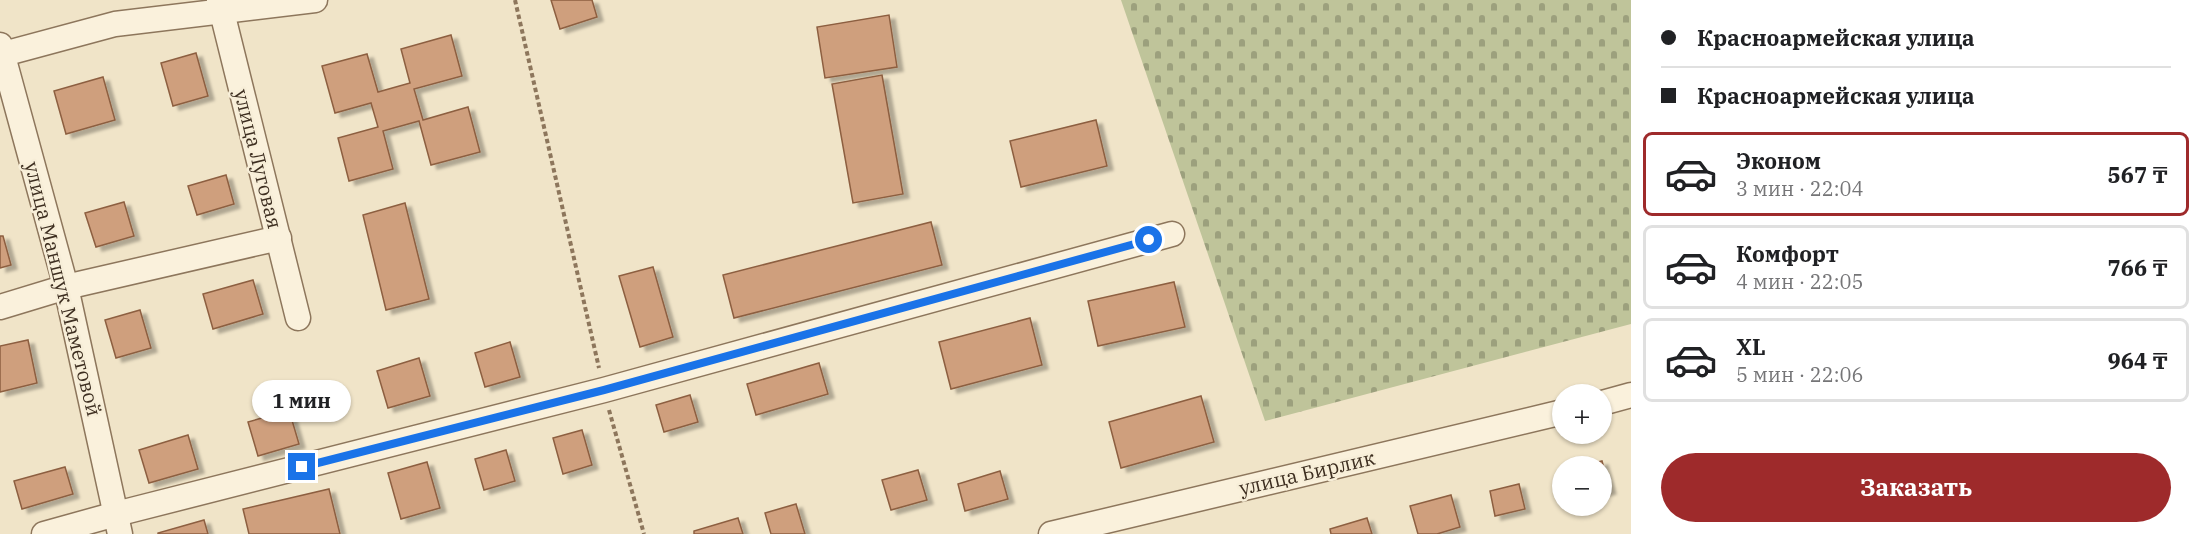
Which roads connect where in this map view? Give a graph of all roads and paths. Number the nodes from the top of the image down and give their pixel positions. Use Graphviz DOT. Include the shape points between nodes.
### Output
graph roads {
  1 [pos="315,0"];
  2 [pos="515,0"];
  3 [pos="220,6"];
  4 [pos="1,51"];
  5 [pos="1172,234"];
  6 [pos="279,238"];
  7 [pos="66,287"];
  8 [pos="0,307"];
  9 [pos="298,318"];
  10 [pos="604,390"];
  11 [pos="1631,395"];
  12 [pos="1612,400"];
  13 [pos="1552,415"];
  14 [pos="118,524"];
  15 [pos="1057,533"];
  16 [pos="44,534"];
  17 [pos="644,534"];
  1 -- 3 [label="street"];
  2 -- 10 [label="path"];
  3 -- 4 [label="street" via="115,24"];
  3 -- 6 [label="street, улица Луговая"];
  4 -- 7 [label="street, улица Маншук Маметовой"];
  5 -- 10 [label="street"];
  6 -- 7 [label="street"];
  6 -- 9 [label="street, улица Луговая"];
  7 -- 8 [label="street"];
  7 -- 14 [label="street, улица Маншук Маметовой"];
  10 -- 14 [label="street"];
  10 -- 17 [label="path"];
  11 -- 12 [label="street"];
  13 -- 15 [label="street, улица Бирлик"];
  14 -- 16 [label="street"];
}
